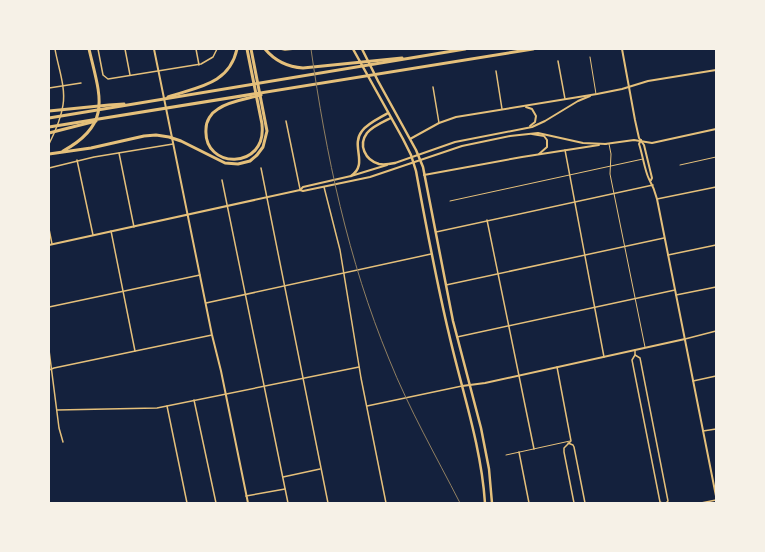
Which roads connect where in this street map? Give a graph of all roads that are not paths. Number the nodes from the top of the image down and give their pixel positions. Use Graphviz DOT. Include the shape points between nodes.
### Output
graph roads {
  1 [pos="55,49"];
  2 [pos="89,49"];
  3 [pos="98,49"];
  4 [pos="125,49"];
  5 [pos="154,49"];
  6 [pos="196,49"];
  7 [pos="217,49"];
  8 [pos="237,49"];
  9 [pos="247,49"];
  10 [pos="251,49"];
  11 [pos="266,49"];
  12 [pos="280,49"];
  13 [pos="295,49"];
  14 [pos="353,49"];
  15 [pos="362,49"];
  16 [pos="465,49"];
  17 [pos="533,49"];
  18 [pos="622,49"];
  19 [pos="416,57"];
  20 [pos="590,57"];
  21 [pos="558,61"];
  22 [pos="199,65"];
  23 [pos="158,70"];
  24 [pos="716,70"];
  25 [pos="496,71"];
  26 [pos="130,75"];
  27 [pos="81,83"];
  28 [pos="62,86"];
  29 [pos="629,87"];
  30 [pos="49,88"];
  31 [pos="433,88"];
  32 [pos="596,94"];
  33 [pos="180,95"];
  34 [pos="248,97"];
  35 [pos="565,99"];
  36 [pos="525,106"];
  37 [pos="109,107"];
  38 [pos="502,110"];
  39 [pos="49,111"];
  40 [pos="388,113"];
  41 [pos="49,118"];
  42 [pos="391,118"];
  43 [pos="286,121"];
  44 [pos="84,123"];
  45 [pos="439,123"];
  46 [pos="49,127"];
  47 [pos="528,127"];
  48 [pos="716,129"];
  49 [pos="49,133"];
  50 [pos="524,133"];
  51 [pos="410,139"];
  52 [pos="641,140"];
  53 [pos="49,144"];
  54 [pos="173,144"];
  55 [pos="607,144"];
  56 [pos="565,150"];
  57 [pos="61,152"];
  58 [pos="119,153"];
  59 [pos="49,154"];
  60 [pos="538,154"];
  61 [pos="716,158"];
  62 [pos="643,159"];
  63 [pos="78,160"];
  64 [pos="395,163"];
  65 [pos="680,165"];
  66 [pos="610,166"];
  67 [pos="49,168"];
  68 [pos="261,168"];
  69 [pos="424,175"];
  70 [pos="568,175"];
  71 [pos="351,176"];
  72 [pos="222,180"];
  73 [pos="651,180"];
  74 [pos="653,185"];
  75 [pos="324,187"];
  76 [pos="716,187"];
  77 [pos="300,190"];
  78 [pos="613,193"];
  79 [pos="266,197"];
  80 [pos="657,200"];
  81 [pos="450,201"];
  82 [pos="574,202"];
  83 [pos="228,206"];
  84 [pos="188,214"];
  85 [pos="487,220"];
  86 [pos="134,226"];
  87 [pos="49,228"];
  88 [pos="111,231"];
  89 [pos="436,232"];
  90 [pos="93,235"];
  91 [pos="664,238"];
  92 [pos="51,244"];
  93 [pos="716,245"];
  94 [pos="624,247"];
  95 [pos="432,254"];
  96 [pos="668,255"];
  97 [pos="584,256"];
  98 [pos="344,273"];
  99 [pos="499,274"];
  100 [pos="200,275"];
  101 [pos="446,285"];
  102 [pos="284,286"];
  103 [pos="716,287"];
  104 [pos="675,290"];
  105 [pos="124,291"];
  106 [pos="246,294"];
  107 [pos="676,295"];
  108 [pos="635,298"];
  109 [pos="206,303"];
  110 [pos="49,307"];
  111 [pos="595,307"];
  112 [pos="509,326"];
  113 [pos="716,331"];
  114 [pos="212,335"];
  115 [pos="457,337"];
  116 [pos="685,339"];
  117 [pos="645,348"];
  118 [pos="49,350"];
  119 [pos="634,350"];
  120 [pos="135,351"];
  121 [pos="636,355"];
  122 [pos="604,357"];
  123 [pos="359,366"];
  124 [pos="557,367"];
  125 [pos="50,370"];
  126 [pos="519,376"];
  127 [pos="716,376"];
  128 [pos="303,378"];
  129 [pos="693,381"];
  130 [pos="265,386"];
  131 [pos="462,386"];
  132 [pos="470,386"];
  133 [pos="226,394"];
  134 [pos="194,400"];
  135 [pos="167,406"];
  136 [pos="367,406"];
  137 [pos="57,410"];
  138 [pos="716,429"];
  139 [pos="703,431"];
  140 [pos="571,441"];
  141 [pos="63,442"];
  142 [pos="568,444"];
  143 [pos="534,449"];
  144 [pos="519,452"];
  145 [pos="506,455"];
  146 [pos="321,469"];
  147 [pos="283,477"];
  148 [pos="285,488"];
  149 [pos="246,496"];
  150 [pos="716,496"];
  151 [pos="716,500"];
  152 [pos="187,503"];
  153 [pos="216,503"];
  154 [pos="248,503"];
  155 [pos="288,503"];
  156 [pos="328,503"];
  157 [pos="386,503"];
  158 [pos="485,503"];
  159 [pos="492,503"];
  160 [pos="529,503"];
  161 [pos="574,503"];
  162 [pos="585,503"];
  163 [pos="662,503"];
  164 [pos="666,503"];
  165 [pos="701,503"];
  1 -- 28 [label="street"];
  2 -- 57 [label="highway" via="100,95 99,112 87,134"];
  3 -- 26 [label="street" via="105,78"];
  4 -- 26 [label="street"];
  5 -- 23 [label="main road"];
  6 -- 22 [label="street"];
  7 -- 22 [label="street" via="209,60"];
  8 -- 33 [label="highway" via="229,68 216,81"];
  9 -- 34 [label="highway" via="262,124 262,136 257,149 247,157 234,160 222,158 207,142 208,121 213,113 222,107"];
  10 -- 57 [label="highway" via="266,138 263,147 250,161 232,164 218,160 175,138 154,135"];
  11 -- 19 [label="highway" via="275,59 291,66 307,68"];
  12 -- 13 [label="street"];
  14 -- 40 [label="main road"];
  15 -- 51 [label="main road"];
  16 -- 19 [label="highway"];
  17 -- 34 [label="highway"];
  18 -- 29 [label="main road"];
  19 -- 33 [label="highway"];
  20 -- 32 [label="lane"];
  21 -- 35 [label="street"];
  22 -- 23 [label="street"];
  23 -- 26 [label="street"];
  23 -- 54 [label="main road"];
  24 -- 29 [label="main road" via="648,81"];
  25 -- 38 [label="street"];
  27 -- 28 [label="street"];
  28 -- 30 [label="street"];
  28 -- 53 [label="street" via="63,106 59,123"];
  29 -- 32 [label="main road"];
  29 -- 52 [label="main road"];
  31 -- 45 [label="street"];
  32 -- 35 [label="main road"];
  32 -- 47 [label="main road" via="578,101 542,123"];
  33 -- 37 [label="highway"];
  34 -- 44 [label="highway"];
  35 -- 36 [label="main road"];
  36 -- 38 [label="main road"];
  36 -- 47 [label="main road" via="532,109 536,116 535,122"];
  37 -- 39 [label="highway"];
  37 -- 41 [label="highway"];
  38 -- 45 [label="main road" via="456,117"];
  40 -- 42 [label="main road"];
  40 -- 71 [label="main road" via="366,126 360,134 359,168"];
  42 -- 64 [label="main road" via="370,130 364,138 363,146 366,154 374,162"];
  42 -- 95 [label="main road" via="415,167"];
  43 -- 77 [label="street"];
  44 -- 46 [label="highway"];
  44 -- 49 [label="highway"];
  45 -- 51 [label="main road"];
  47 -- 64 [label="main road" via="454,142"];
  48 -- 52 [label="main road" via="652,143"];
  50 -- 55 [label="main road" via="541,133 583,143"];
  50 -- 60 [label="main road" via="538,134 548,140 546,150"];
  50 -- 75 [label="main road" via="462,146 370,177"];
  51 -- 69 [label="main road"];
  52 -- 55 [label="main road"];
  52 -- 62 [label="main road"];
  52 -- 73 [label="main road"];
  54 -- 58 [label="street"];
  54 -- 84 [label="main road"];
  55 -- 56 [label="main road"];
  55 -- 66 [label="lane" via="611,154"];
  56 -- 60 [label="main road"];
  56 -- 70 [label="street"];
  57 -- 59 [label="highway"];
  58 -- 63 [label="street"];
  58 -- 86 [label="street"];
  60 -- 69 [label="main road"];
  61 -- 65 [label="lane"];
  62 -- 66 [label="lane"];
  62 -- 73 [label="main road"];
  63 -- 67 [label="street"];
  63 -- 90 [label="street"];
  64 -- 71 [label="main road"];
  66 -- 70 [label="lane"];
  66 -- 78 [label="lane"];
  68 -- 79 [label="street"];
  69 -- 89 [label="main road"];
  70 -- 81 [label="lane"];
  70 -- 82 [label="street"];
  71 -- 77 [label="main road" via="302,187"];
  72 -- 83 [label="street"];
  73 -- 74 [label="main road"];
  74 -- 78 [label="street"];
  74 -- 80 [label="main road"];
  75 -- 77 [label="main road"];
  75 -- 98 [label="street"];
  76 -- 80 [label="street"];
  77 -- 79 [label="main road"];
  78 -- 82 [label="street"];
  78 -- 94 [label="lane"];
  79 -- 83 [label="main road"];
  79 -- 102 [label="street"];
  80 -- 91 [label="main road"];
  82 -- 85 [label="street"];
  82 -- 97 [label="street"];
  83 -- 84 [label="main road"];
  83 -- 106 [label="street"];
  84 -- 86 [label="main road"];
  84 -- 100 [label="main road"];
  85 -- 89 [label="street"];
  85 -- 99 [label="street"];
  86 -- 88 [label="main road"];
  87 -- 92 [label="street"];
  88 -- 90 [label="main road"];
  88 -- 105 [label="street"];
  89 -- 101 [label="main road"];
  90 -- 92 [label="main road"];
  91 -- 94 [label="street"];
  91 -- 96 [label="main road"];
  93 -- 96 [label="street"];
  94 -- 97 [label="street"];
  94 -- 108 [label="lane"];
  95 -- 98 [label="street"];
  95 -- 131 [label="main road"];
  96 -- 104 [label="main road"];
  97 -- 99 [label="street"];
  97 -- 111 [label="street"];
  98 -- 102 [label="street"];
  98 -- 123 [label="street"];
  99 -- 101 [label="street"];
  99 -- 112 [label="street"];
  100 -- 105 [label="street"];
  100 -- 109 [label="main road"];
  101 -- 115 [label="main road"];
  102 -- 106 [label="street"];
  102 -- 128 [label="street"];
  103 -- 107 [label="street"];
  104 -- 107 [label="main road"];
  104 -- 108 [label="street"];
  105 -- 110 [label="street"];
  105 -- 120 [label="street"];
  106 -- 109 [label="street"];
  106 -- 130 [label="street"];
  107 -- 116 [label="main road"];
  108 -- 111 [label="street"];
  108 -- 117 [label="lane"];
  109 -- 114 [label="main road"];
  111 -- 112 [label="street"];
  111 -- 122 [label="street"];
  112 -- 115 [label="street"];
  112 -- 126 [label="street"];
  113 -- 116 [label="street"];
  114 -- 120 [label="street"];
  114 -- 133 [label="main road"];
  115 -- 132 [label="main road"];
  116 -- 117 [label="main road"];
  116 -- 129 [label="main road"];
  117 -- 119 [label="main road"];
  118 -- 125 [label="street"];
  119 -- 121 [label="street"];
  119 -- 122 [label="main road"];
  120 -- 125 [label="street"];
  121 -- 163 [label="street" via="632,360"];
  121 -- 164 [label="street" via="640,358 668,501"];
  122 -- 124 [label="main road"];
  123 -- 128 [label="street"];
  123 -- 136 [label="street"];
  124 -- 126 [label="main road"];
  124 -- 140 [label="street"];
  125 -- 137 [label="street"];
  126 -- 132 [label="main road"];
  126 -- 143 [label="street"];
  127 -- 129 [label="street"];
  128 -- 130 [label="street"];
  128 -- 146 [label="street"];
  129 -- 139 [label="main road"];
  130 -- 133 [label="street"];
  130 -- 147 [label="street"];
  131 -- 132 [label="main road"];
  131 -- 136 [label="street"];
  131 -- 158 [label="main road" via="478,448"];
  132 -- 159 [label="main road" via="486,452"];
  133 -- 134 [label="street"];
  133 -- 149 [label="main road"];
  134 -- 135 [label="street"];
  134 -- 153 [label="street"];
  135 -- 137 [label="street"];
  135 -- 152 [label="street"];
  136 -- 157 [label="street"];
  137 -- 141 [label="street"];
  138 -- 139 [label="street"];
  139 -- 150 [label="main road"];
  140 -- 142 [label="street"];
  140 -- 143 [label="lane"];
  142 -- 161 [label="street" via="564,452"];
  142 -- 162 [label="street" via="574,448"];
  143 -- 144 [label="lane"];
  144 -- 145 [label="lane"];
  144 -- 160 [label="street"];
  146 -- 147 [label="street"];
  146 -- 156 [label="street"];
  147 -- 148 [label="street"];
  148 -- 149 [label="street"];
  148 -- 155 [label="street"];
  149 -- 154 [label="main road"];
  151 -- 165 [label="street"];
}
